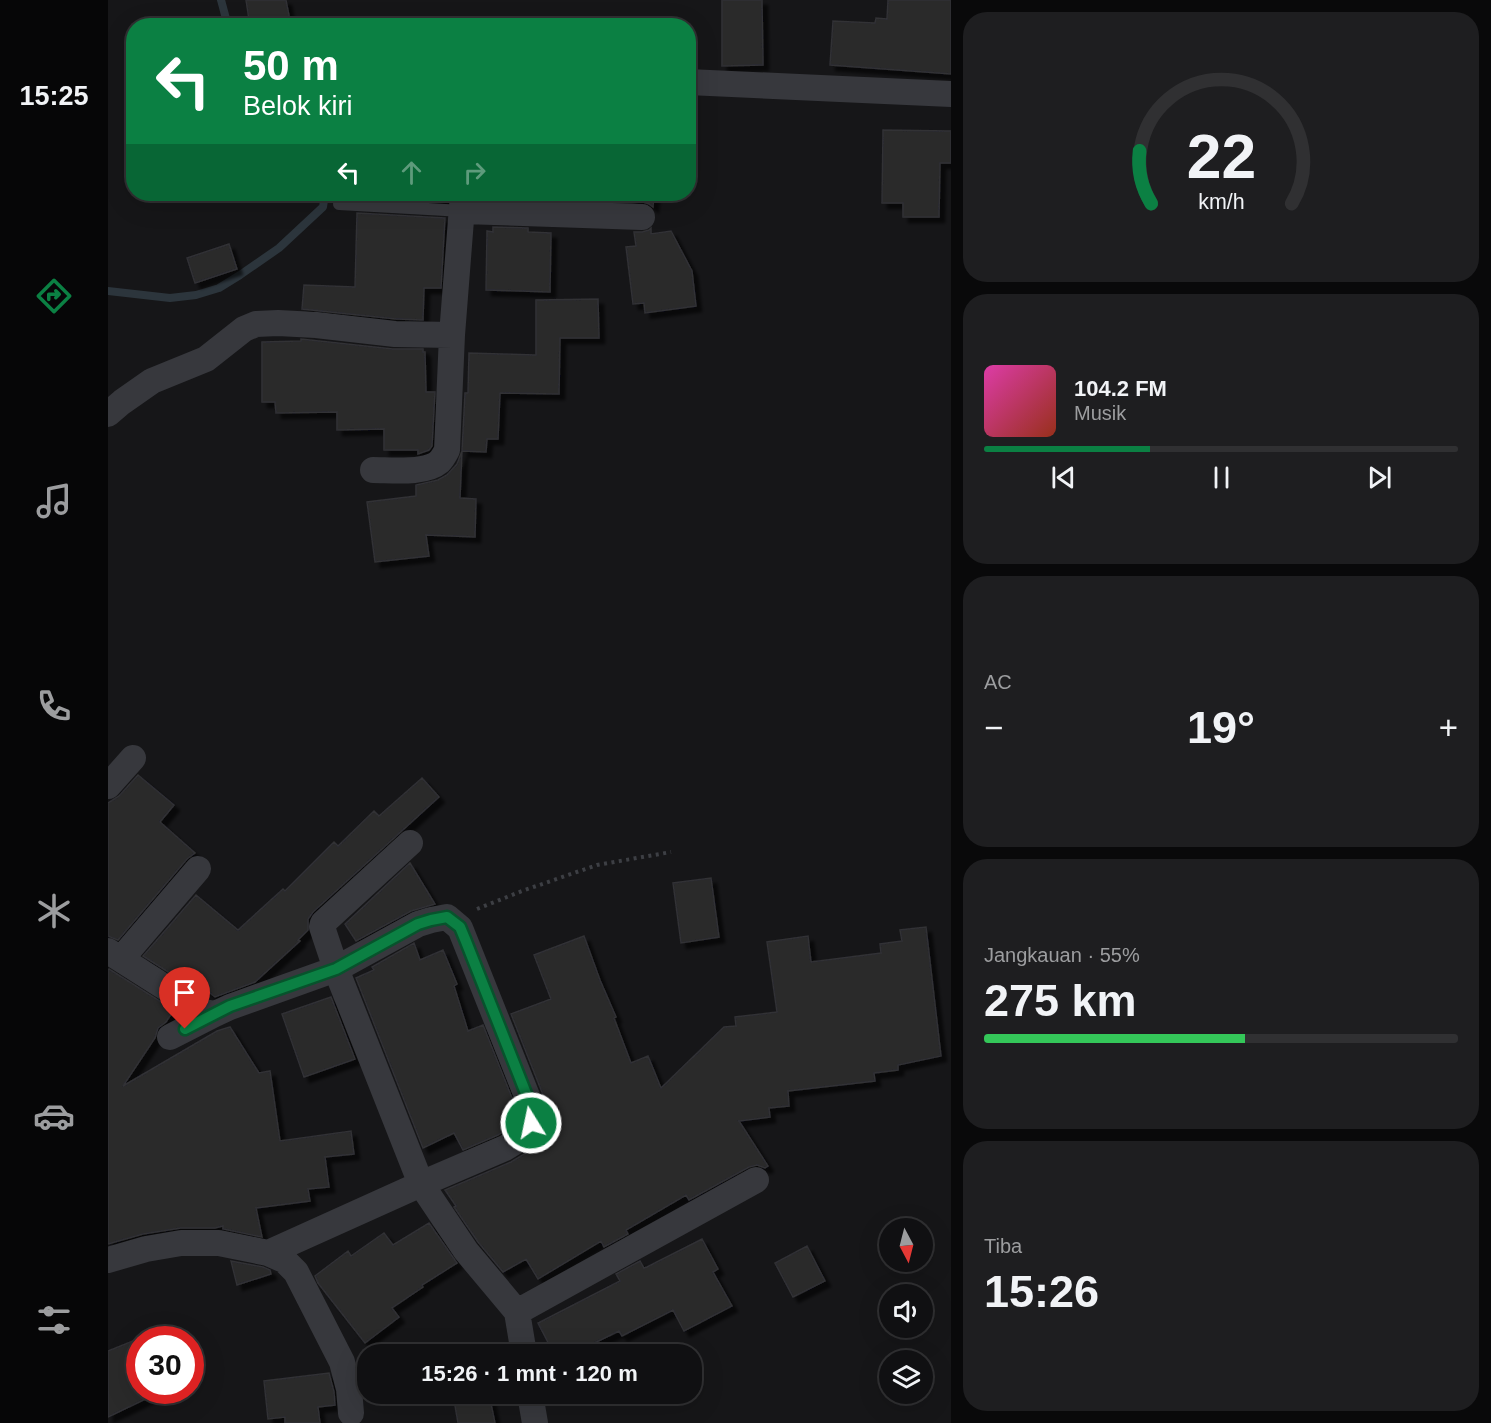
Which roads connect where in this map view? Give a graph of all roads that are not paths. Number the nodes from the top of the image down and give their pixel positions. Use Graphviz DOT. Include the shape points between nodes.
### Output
graph roads {
  1 [pos="696,82"];
  2 [pos="951,94"];
  3 [pos="463,202"];
  4 [pos="339,204"];
  5 [pos="642,217"];
  6 [pos="452,336"];
  7 [pos="108,414"];
  8 [pos="373,470"];
  9 [pos="133,758"];
  10 [pos="108,786"];
  11 [pos="410,843"];
  12 [pos="198,869"];
  13 [pos="115,955"];
  14 [pos="336,969"];
  15 [pos="215,1014"];
  16 [pos="170,1037"];
  17 [pos="756,1180"];
  18 [pos="421,1184"];
  19 [pos="268,1253"];
  20 [pos="108,1260"];
  21 [pos="517,1312"];
  22 [pos="522,1344"];
  23 [pos="532,1404"];
  24 [pos="351,1413"];
  25 [pos="535,1423"];
  1 -- 2 [label="street"];
  3 -- 4 [label="lane"];
  3 -- 5 [label="street"];
  3 -- 6 [label="street"];
  6 -- 7 [label="street" via="256,324 207,359 152,381"];
  6 -- 8 [label="street" via="447,450 441,460 421,469"];
  9 -- 10 [label="street"];
  11 -- 14 [label="street" via="323,923"];
  12 -- 13 [label="street"];
  13 -- 15 [label="street" via="204,1012"];
  14 -- 15 [label="street"];
  14 -- 18 [label="street"];
  14 -- 18 [label="street" via="431,920 447,917 460,927 465,939 533,1112 528,1130 514,1143"];
  15 -- 16 [label="street"];
  17 -- 21 [label="street"];
  18 -- 19 [label="street"];
  18 -- 21 [label="street" via="466,1251"];
  19 -- 20 [label="street" via="219,1243 182,1243"];
  19 -- 24 [label="street" via="284,1260 296,1272 329,1335 342,1362"];
  21 -- 22 [label="street"];
  23 -- 25 [label="street"];
}
